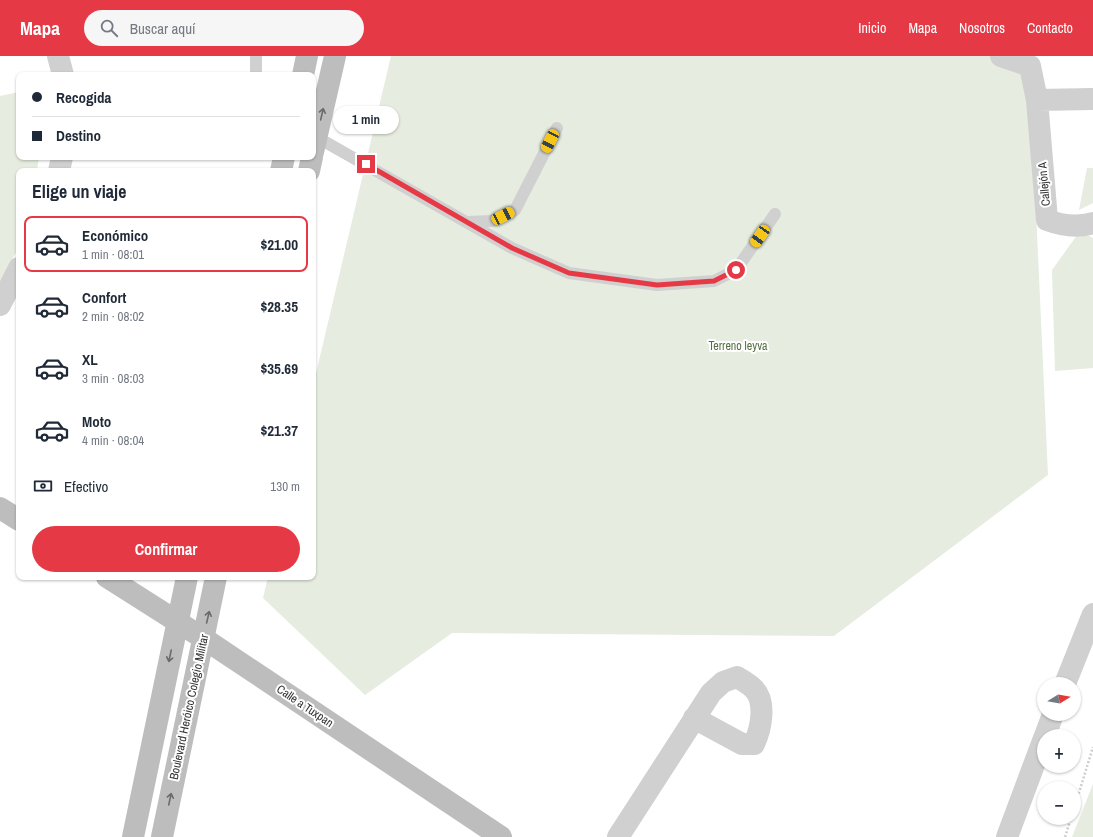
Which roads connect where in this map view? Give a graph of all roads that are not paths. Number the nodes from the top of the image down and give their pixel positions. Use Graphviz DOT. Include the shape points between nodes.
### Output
graph roads {
  1 [pos="58,56"];
  2 [pos="256,56"];
  3 [pos="308,56"];
  4 [pos="334,56"];
  5 [pos="1001,56"];
  6 [pos="62,72"];
  7 [pos="256,72"];
  8 [pos="304,72"];
  9 [pos="1093,99"];
  10 [pos="1037,100"];
  11 [pos="557,128"];
  12 [pos="316,136"];
  13 [pos="316,146"];
  14 [pos="775,214"];
  15 [pos="468,222"];
  16 [pos="1093,223"];
  17 [pos="16,274"];
  18 [pos="0,305"];
  19 [pos="0,508"];
  20 [pos="16,518"];
  21 [pos="112,580"];
  22 [pos="186,580"];
  23 [pos="215,580"];
  24 [pos="1093,614"];
  25 [pos="177,623"];
  26 [pos="203,638"];
  27 [pos="1068,677"];
  28 [pos="694,718"];
  29 [pos="1037,756"];
  30 [pos="133,837"];
  31 [pos="162,837"];
  32 [pos="501,837"];
  33 [pos="618,837"];
  34 [pos="1007,837"];
  1 -- 6 [label="street"];
  2 -- 7 [label="lane"];
  3 -- 8 [label="main road"];
  12 -- 4 [label="main road, one-way"];
  5 -- 10 [label="street" via="1030,66"];
  9 -- 10 [label="street"];
  10 -- 16 [label="street, Callejón A" via="1047,220 1080,227"];
  11 -- 15 [label="lane" via="515,210 492,221"];
  13 -- 15 [label="lane"];
  14 -- 15 [label="lane" via="736,270 714,281 657,285 569,273 512,248"];
  17 -- 18 [label="street"];
  19 -- 20 [label="main road"];
  21 -- 25 [label="main road, Calle a Tuxpan"];
  22 -- 25 [label="main road"];
  26 -- 23 [label="main road, Boulevard Heróico Colegio Militar, one-way"];
  24 -- 27 [label="street"];
  25 -- 26 [label="main road, Calle a Tuxpan"];
  25 -- 30 [label="main road, one-way"];
  31 -- 26 [label="main road, Boulevard Heróico Colegio Militar, one-way"];
  26 -- 32 [label="main road, Calle a Tuxpan"];
  28 -- 33 [label="street"];
  29 -- 34 [label="street"];
}
